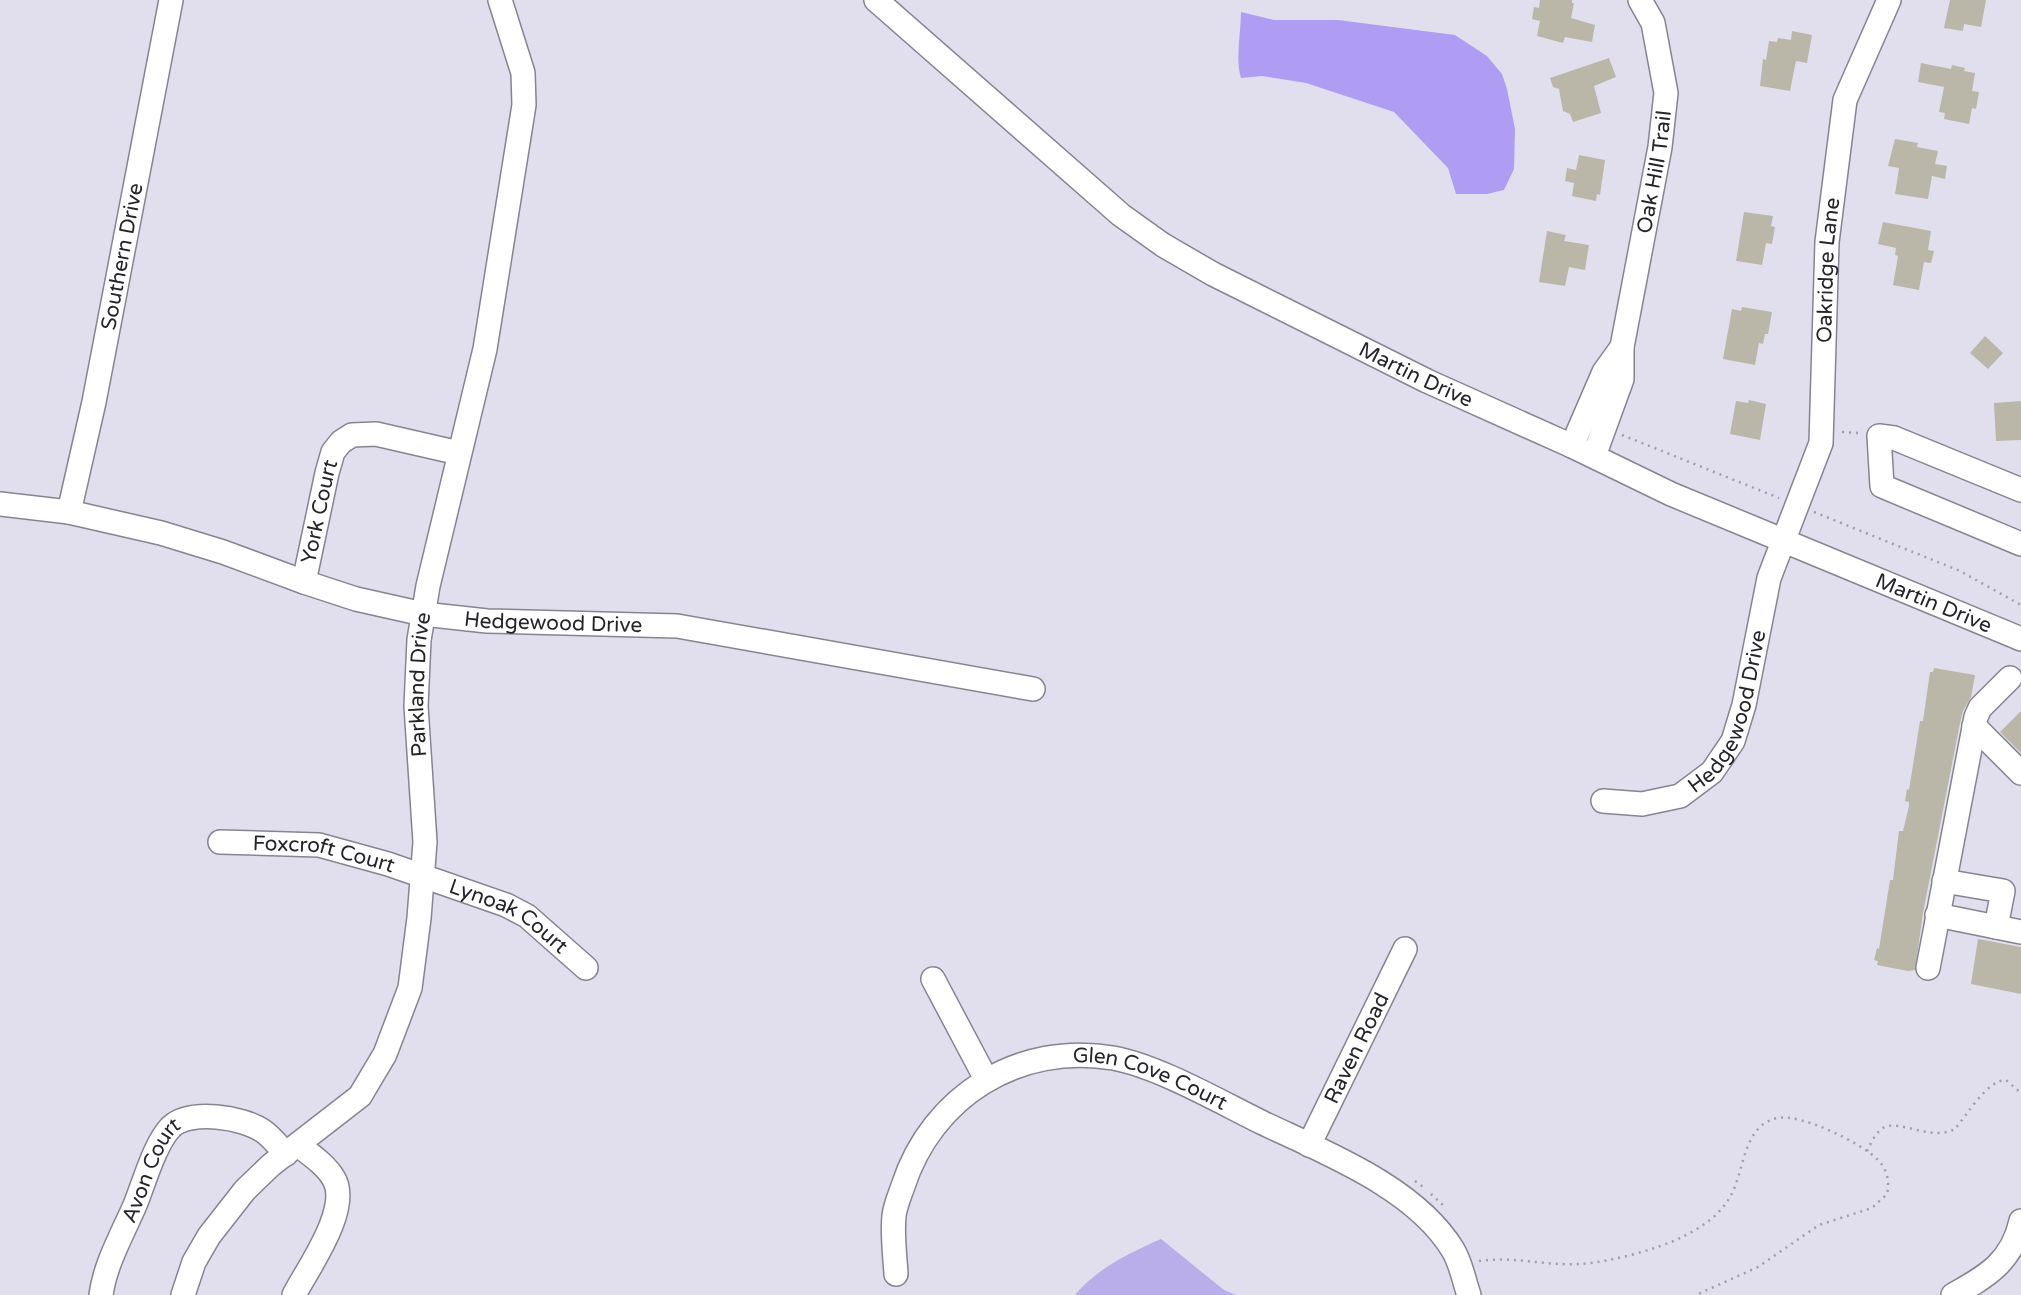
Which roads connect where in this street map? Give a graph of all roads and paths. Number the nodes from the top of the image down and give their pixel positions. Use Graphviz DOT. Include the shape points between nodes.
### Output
graph roads {
  1 [pos="171,0"];
  2 [pos="500,0"];
  3 [pos="876,0"];
  4 [pos="1640,0"];
  5 [pos="1889,0"];
  6 [pos="1622,347"];
  7 [pos="1821,432"];
  8 [pos="1879,436"];
  9 [pos="1572,446"];
  10 [pos="459,453"];
  11 [pos="1594,456"];
  12 [pos="2021,490"];
  13 [pos="0,504"];
  14 [pos="69,512"];
  15 [pos="1783,541"];
  16 [pos="2021,544"];
  17 [pos="304,582"];
  18 [pos="423,614"];
  19 [pos="2019,634"];
  20 [pos="2010,678"];
  21 [pos="1033,689"];
  22 [pos="1974,726"];
  23 [pos="2021,773"];
  24 [pos="1603,801"];
  25 [pos="220,842"];
  26 [pos="424,877"];
  27 [pos="1944,880"];
  28 [pos="1937,915"];
  29 [pos="1996,927"];
  30 [pos="2021,932"];
  31 [pos="1405,949"];
  32 [pos="586,968"];
  33 [pos="1928,968"];
  34 [pos="933,979"];
  35 [pos="986,1079"];
  36 [pos="2021,1093"];
  37 [pos="1309,1145"];
  38 [pos="292,1149"];
  39 [pos="1867,1151"];
  40 [pos="1409,1177"];
  41 [pos="1446,1208"];
  42 [pos="2021,1221"];
  43 [pos="1475,1251"];
  44 [pos="1479,1261"];
  45 [pos="1482,1269"];
  46 [pos="896,1274"];
  47 [pos="101,1295"];
  48 [pos="183,1295"];
  49 [pos="294,1295"];
  50 [pos="1469,1295"];
  51 [pos="1696,1295"];
  52 [pos="1953,1295"];
  1 -- 14 [label="street, Southern Drive"];
  2 -- 10 [label="street, Parkland Drive" via="523,73 524,104 485,349"];
  3 -- 9 [label="street, Martin Drive" via="1141,231 1213,274 1427,381"];
  4 -- 6 [label="street, Oak Hill Trail" via="1653,23 1665,93 1660,147"];
  5 -- 7 [label="street, Oakridge Lane" via="1845,100 1827,242"];
  6 -- 9 [label="street" via="1604,372"];
  6 -- 11 [label="street" via="1622,379"];
  7 -- 8 [label="path"];
  7 -- 15 [label="street, Oakridge Lane" via="1821,443"];
  8 -- 12 [label="street"];
  8 -- 16 [label="street" via="1882,486"];
  9 -- 11 [label="street, Martin Drive"];
  10 -- 17 [label="street, York Court" via="376,434 352,435 341,442 327,473"];
  10 -- 18 [label="street, Parkland Drive"];
  11 -- 15 [label="street, Martin Drive"];
  13 -- 14 [label="street, Hedgewood Drive"];
  14 -- 17 [label="street, Hedgewood Drive" via="188,540"];
  15 -- 19 [label="street, Martin Drive"];
  15 -- 24 [label="street, Hedgewood Drive" via="1769,579 1733,741 1712,772 1679,796 1642,804"];
  17 -- 18 [label="street, Hedgewood Drive"];
  18 -- 21 [label="street, Hedgewood Drive" via="487,621 677,626"];
  18 -- 26 [label="street, Parkland Drive" via="416,706 425,823"];
  20 -- 22 [label="street" via="1980,708"];
  22 -- 23 [label="street"];
  22 -- 27 [label="street"];
  25 -- 26 [label="street, Foxcroft Court" via="319,845"];
  26 -- 32 [label="street, Lynoak Court" via="527,916"];
  26 -- 38 [label="street, Parkland Drive" via="410,988 385,1054 360,1096"];
  27 -- 28 [label="street"];
  27 -- 29 [label="street" via="2003,891"];
  28 -- 29 [label="street"];
  28 -- 33 [label="street"];
  29 -- 30 [label="street"];
  31 -- 37 [label="street, Raven Road"];
  34 -- 35 [label="street"];
  35 -- 37 [label="street, Glen Cove Court" via="1021,1063 1066,1054 1114,1058 1152,1070"];
  35 -- 46 [label="street, Glen Cove Court" via="942,1114 911,1163 894,1216"];
  36 -- 39 [label="path" via="2006,1080 1999,1080 1955,1129 1941,1134 1886,1126"];
  37 -- 50 [label="street, Glen Cove Court" via="1394,1190 1425,1215 1454,1251"];
  38 -- 47 [label="street, Avon Court" via="263,1131 220,1118 183,1119 170,1128 122,1235"];
  38 -- 48 [label="street, Parkland Drive" via="226,1212 194,1262"];
  38 -- 49 [label="street, Avon Court" via="321,1164 338,1189 331,1227"];
  39 -- 44 [label="path" via="1806,1121 1777,1118 1751,1139 1736,1185 1720,1212 1682,1237 1641,1253 1580,1264"];
  39 -- 51 [label="path" via="1884,1167 1889,1189 1884,1198 1872,1208 1819,1225 1758,1267"];
  40 -- 41 [label="path"];
  42 -- 52 [label="street" via="2013,1246 1999,1265"];
  43 -- 44 [label="path"];
  44 -- 45 [label="path"];
}
